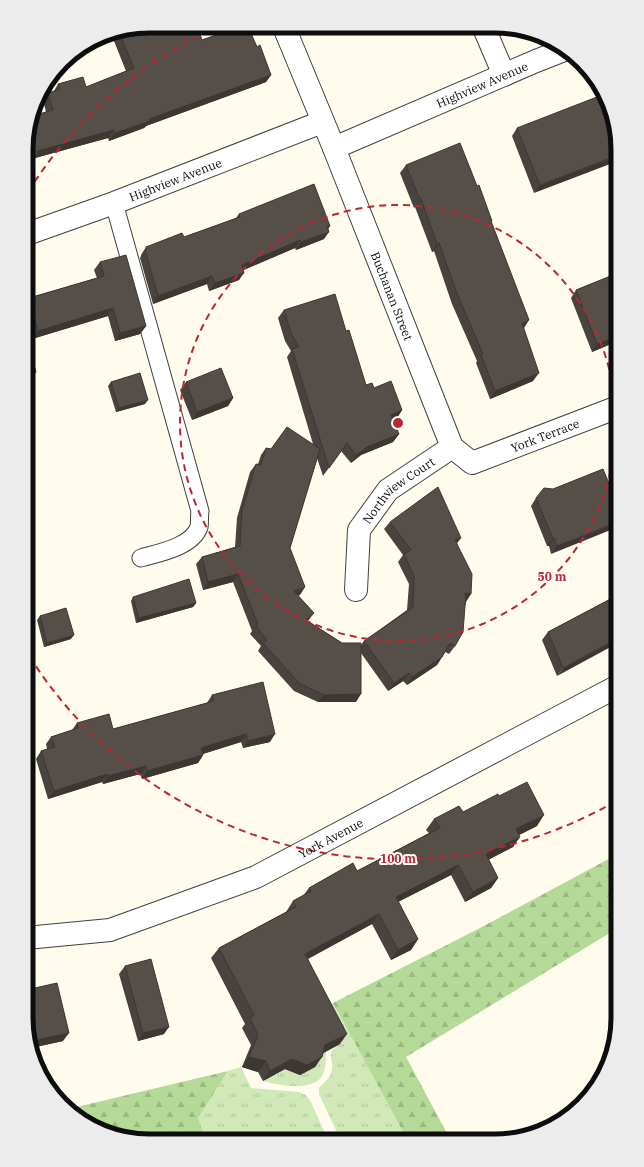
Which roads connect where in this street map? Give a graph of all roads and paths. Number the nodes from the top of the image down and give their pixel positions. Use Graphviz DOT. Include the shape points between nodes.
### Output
graph roads {
  1 [pos="286,33"];
  2 [pos="486,33"];
  3 [pos="560,52"];
  4 [pos="504,75"];
  5 [pos="322,122"];
  6 [pos="334,148"];
  7 [pos="114,203"];
  8 [pos="33,232"];
  9 [pos="611,410"];
  10 [pos="452,447"];
  11 [pos="472,463"];
  12 [pos="140,558"];
  13 [pos="356,590"];
  14 [pos="611,690"];
  15 [pos="33,937"];
  1 -- 5 [label="street, Buchanan Street"];
  2 -- 4 [label="street"];
  3 -- 4 [label="street, Highview Avenue"];
  4 -- 6 [label="street, Highview Avenue"];
  5 -- 6 [label="street, Buchanan Street"];
  5 -- 7 [label="street, Highview Avenue"];
  6 -- 10 [label="street, Buchanan Street"];
  7 -- 8 [label="street, Highview Avenue"];
  7 -- 12 [label="lane" via="200,512 199,527 193,537 175,548"];
  9 -- 11 [label="street, York Terrace"];
  10 -- 11 [label="street, Buchanan Street"];
  10 -- 13 [label="street, Northview Court" via="388,490 359,530"];
  14 -- 15 [label="street, York Avenue" via="256,877 110,930"];
}
